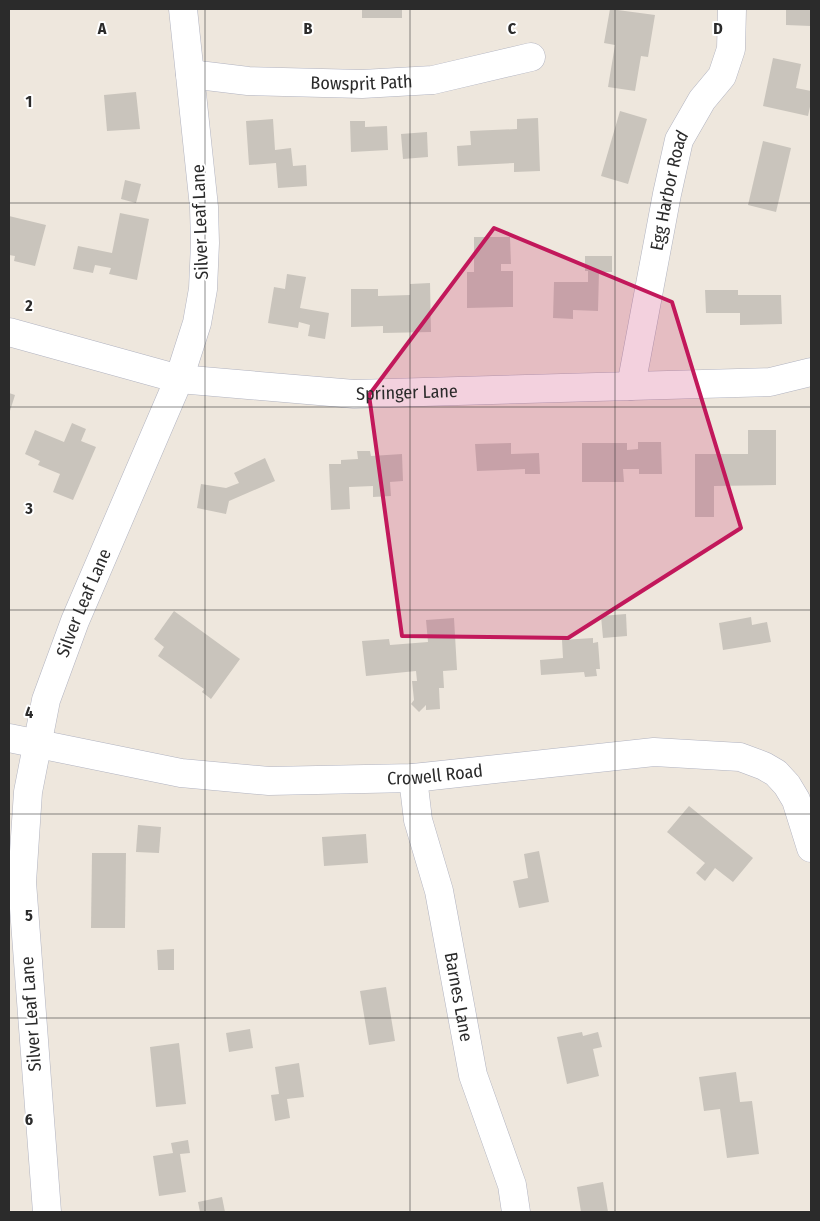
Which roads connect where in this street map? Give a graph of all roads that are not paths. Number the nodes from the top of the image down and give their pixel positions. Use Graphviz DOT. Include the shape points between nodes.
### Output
graph roads {
  1 [pos="183,9"];
  2 [pos="732,9"];
  3 [pos="531,57"];
  4 [pos="190,74"];
  5 [pos="9,332"];
  6 [pos="811,372"];
  7 [pos="179,380"];
  8 [pos="631,386"];
  9 [pos="9,738"];
  10 [pos="37,744"];
  11 [pos="413,778"];
  12 [pos="811,848"];
  13 [pos="15,881"];
  14 [pos="47,1212"];
  15 [pos="516,1212"];
  1 -- 4 [label="street, Silver Leaf Lane"];
  2 -- 8 [label="street, Egg Harbor Road" via="731,49 722,76 702,100 679,140"];
  3 -- 4 [label="street, Bowsprit Path" via="433,80 362,84 248,81"];
  4 -- 7 [label="street, Silver Leaf Lane" via="205,243 197,323"];
  5 -- 7 [label="street, Springer Lane"];
  6 -- 8 [label="street, Springer Lane" via="770,382"];
  7 -- 8 [label="street, Springer Lane" via="354,394"];
  7 -- 10 [label="street, Silver Leaf Lane" via="75,621 46,700"];
  9 -- 10 [label="street, Crowell Road"];
  10 -- 11 [label="street, Crowell Road" via="180,773 249,780"];
  10 -- 13 [label="street, Silver Leaf Lane"];
  11 -- 12 [label="street, Crowell Road" via="654,752 740,757 776,773 787,786 796,800"];
  11 -- 15 [label="street, Barnes Lane" via="418,820 439,891 473,1076 512,1185"];
  13 -- 14 [label="street, Silver Leaf Lane"];
}
